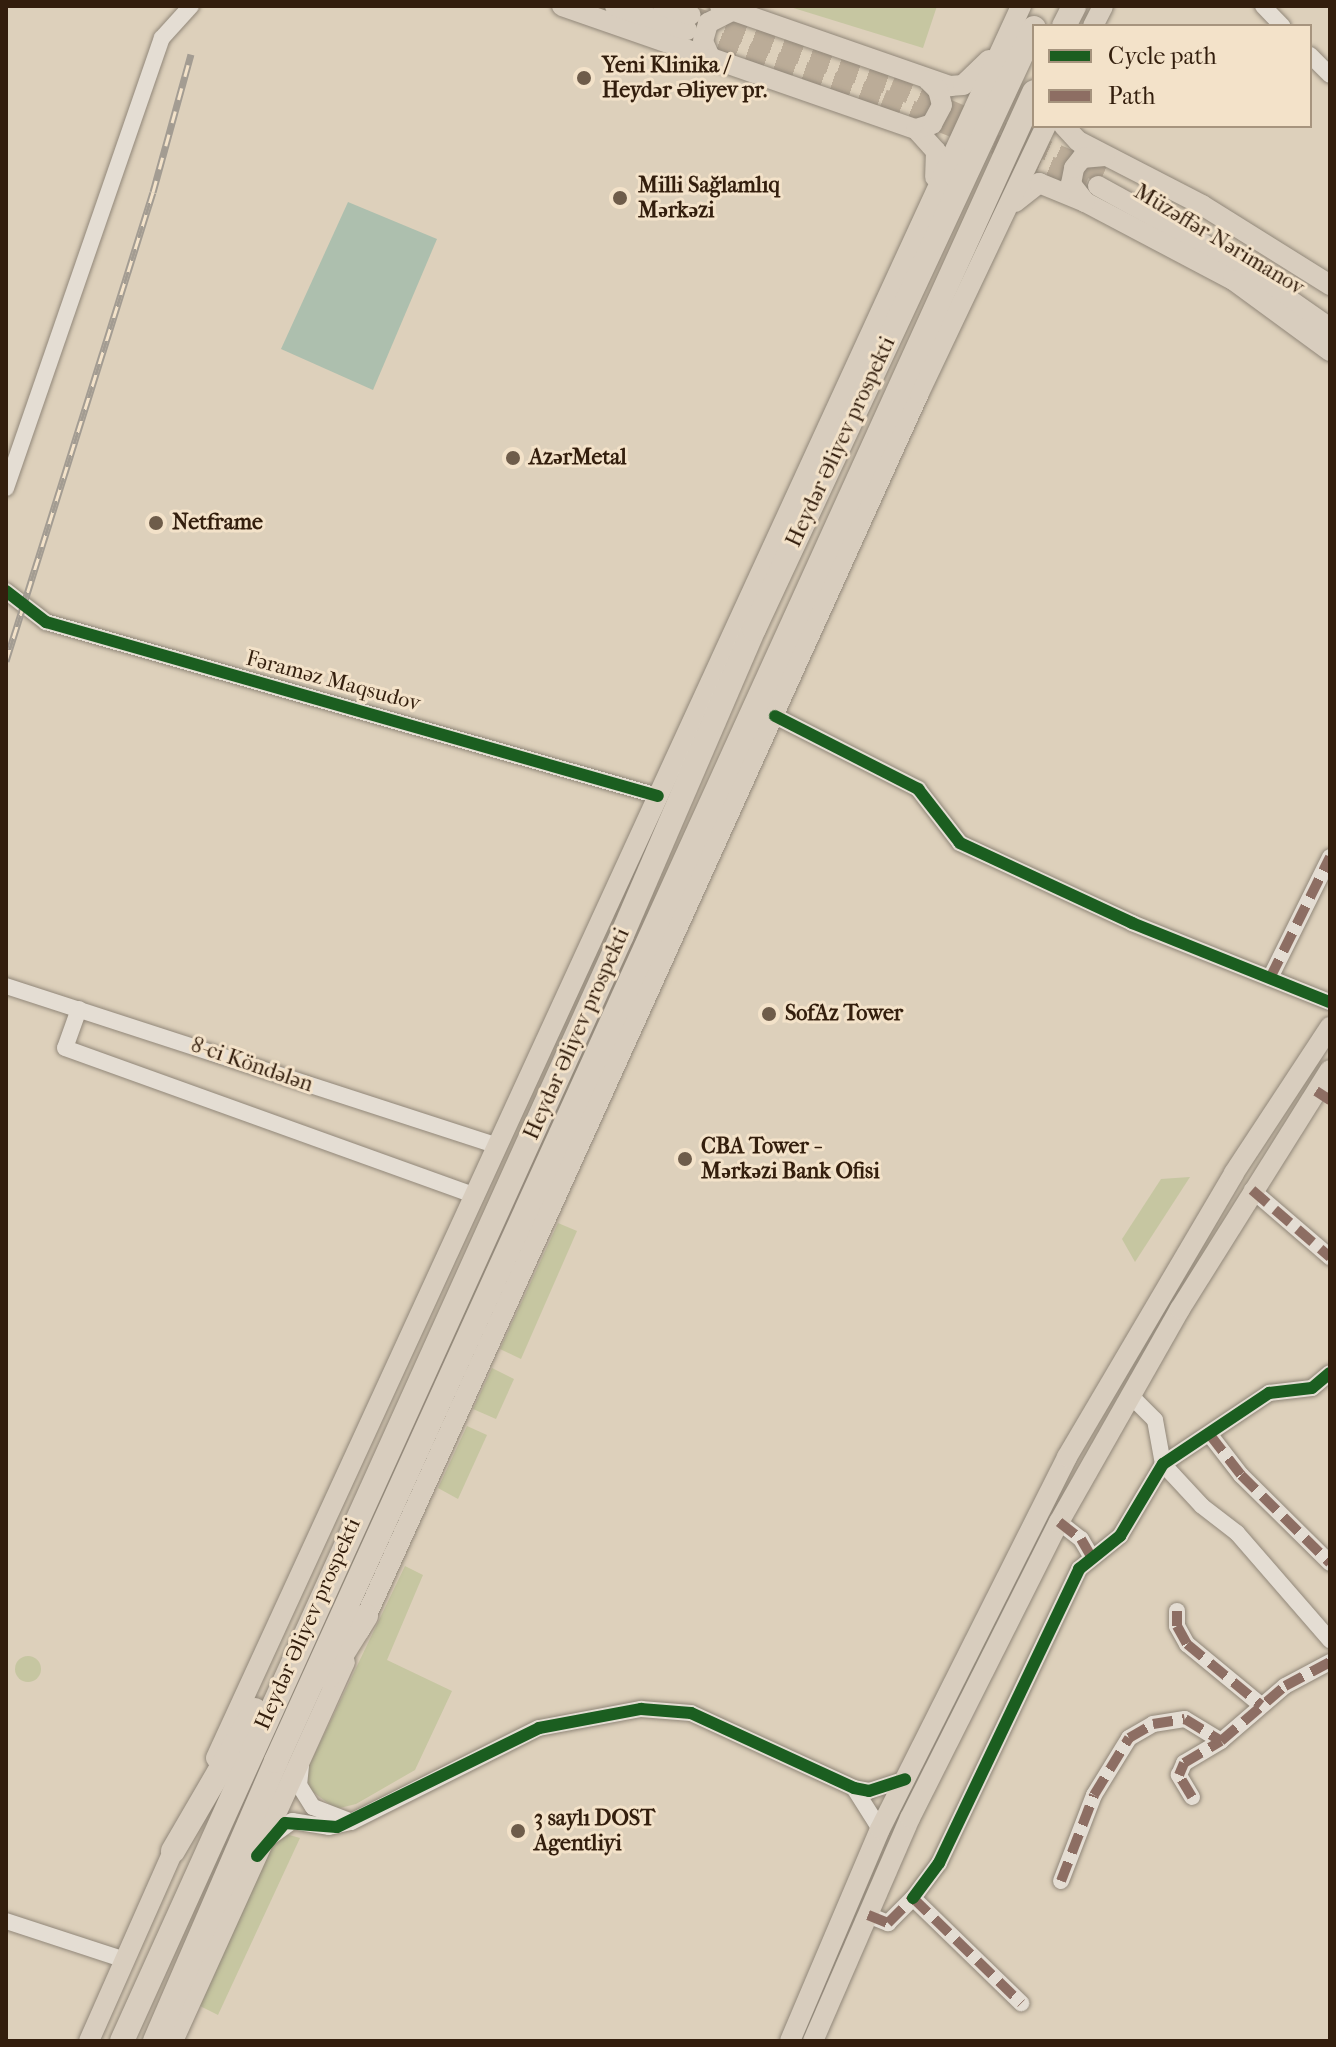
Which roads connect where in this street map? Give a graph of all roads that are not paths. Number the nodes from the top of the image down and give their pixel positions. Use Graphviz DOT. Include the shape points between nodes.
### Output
graph roads {
  1 [pos="191,6"];
  2 [pos="562,6"];
  3 [pos="615,6"];
  4 [pos="663,6"];
  5 [pos="1021,6"];
  6 [pos="1074,6"];
  7 [pos="1106,6"];
  8 [pos="1263,6"];
  9 [pos="727,8"];
  10 [pos="1065,24"];
  11 [pos="1094,24"];
  12 [pos="1280,24"];
  13 [pos="1032,31"];
  14 [pos="1004,42"];
  15 [pos="710,57"];
  16 [pos="1312,57"];
  17 [pos="1330,75"];
  18 [pos="928,80"];
  19 [pos="1032,96"];
  20 [pos="1045,128"];
  21 [pos="1066,128"];
  22 [pos="916,129"];
  23 [pos="1099,179"];
  24 [pos="932,195"];
  25 [pos="1003,218"];
  26 [pos="1330,285"];
  27 [pos="1330,311"];
  28 [pos="1330,328"];
  29 [pos="1330,351"];
  30 [pos="6,488"];
  31 [pos="6,591"];
  32 [pos="775,716"];
  33 [pos="658,796"];
  34 [pos="1330,857"];
  35 [pos="1270,978"];
  36 [pos="6,986"];
  37 [pos="1330,1002"];
  38 [pos="79,1009"];
  39 [pos="1330,1027"];
  40 [pos="1330,1070"];
  41 [pos="1323,1095"];
  42 [pos="498,1146"];
  43 [pos="1252,1190"];
  44 [pos="476,1196"];
  45 [pos="1330,1257"];
  46 [pos="1330,1373"];
  47 [pos="1130,1395"];
  48 [pos="1210,1435"];
  49 [pos="1163,1464"];
  50 [pos="1059,1522"];
  51 [pos="1091,1556"];
  52 [pos="1330,1563"];
  53 [pos="315,1608"];
  54 [pos="1177,1611"];
  55 [pos="366,1616"];
  56 [pos="1330,1640"];
  57 [pos="1330,1662"];
  58 [pos="947,1689"];
  59 [pos="966,1698"];
  60 [pos="1261,1705"];
  61 [pos="1221,1741"];
  62 [pos="304,1752"];
  63 [pos="276,1761"];
  64 [pos="905,1779"];
  65 [pos="854,1788"];
  66 [pos="1192,1797"];
  67 [pos="351,1822"];
  68 [pos="880,1829"];
  69 [pos="173,1851"];
  70 [pos="257,1856"];
  71 [pos="1061,1881"];
  72 [pos="913,1898"];
  73 [pos="868,1915"];
  74 [pos="6,1921"];
  75 [pos="125,1960"];
  76 [pos="1021,2003"];
  77 [pos="89,2041"];
  78 [pos="122,2041"];
  79 [pos="155,2041"];
  80 [pos="173,2041"];
  81 [pos="790,2041"];
  82 [pos="813,2041"];
  1 -- 30 [label="street" via="162,38"];
  2 -- 15 [label="main road"];
  3 -- 4 [label="main road" via="689,23"];
  5 -- 14 [label="main road"];
  6 -- 10 [label="highway"];
  7 -- 11 [label="main road"];
  8 -- 12 [label="street"];
  9 -- 15 [label="main road" via="708,23 703,41"];
  9 -- 18 [label="main road"];
  13 -- 53 [label="highway, Heydər Əliyev prospekti" via="754,629 622,935"];
  14 -- 18 [label="main road" via="963,85"];
  14 -- 24 [label="main road"];
  15 -- 22 [label="main road"];
  16 -- 17 [label="street"];
  18 -- 22 [label="main road" via="942,105 932,124"];
  19 -- 63 [label="highway, Heydər Əliyev prospekti"];
  20 -- 25 [label="main road"];
  21 -- 23 [label="main road"];
  22 -- 24 [label="main road" via="936,151"];
  23 -- 25 [label="main road" via="1035,184"];
  23 -- 26 [label="main road" via="1295,258"];
  23 -- 27 [label="main road, Müzəffər Nərimanov" via="1237,247"];
  23 -- 28 [label="main road" via="1231,259"];
  23 -- 29 [label="main road"];
  24 -- 33 [label="main road"];
  25 -- 32 [label="main road"];
  31 -- 33 [label="street, Fəraməz Maqsudov" via="46,622"];
  32 -- 35 [label="street" via="918,789 960,843 1132,923"];
  32 -- 55 [label="main road"];
  33 -- 42 [label="main road"];
  34 -- 35 [label="street"];
  35 -- 37 [label="street"];
  36 -- 38 [label="street, 8-ci Köndələn"];
  38 -- 42 [label="street, 8-ci Köndələn"];
  38 -- 44 [label="street" via="65,1048"];
  39 -- 58 [label="main road" via="1151,1308"];
  40 -- 41 [label="main road"];
  41 -- 43 [label="main road"];
  42 -- 44 [label="main road"];
  43 -- 45 [label="street"];
  43 -- 47 [label="main road"];
  44 -- 69 [label="main road"];
  46 -- 48 [label="street" via="1312,1388 1269,1393"];
  47 -- 49 [label="street" via="1155,1420"];
  47 -- 50 [label="main road"];
  48 -- 49 [label="street"];
  48 -- 52 [label="street" via="1241,1475"];
  49 -- 51 [label="street" via="1120,1536"];
  49 -- 56 [label="street" via="1202,1506 1237,1533"];
  50 -- 51 [label="street" via="1081,1539"];
  50 -- 59 [label="main road"];
  51 -- 72 [label="street" via="1079,1569 939,1863"];
  53 -- 69 [label="highway"];
  53 -- 78 [label="highway, Heydər Əliyev prospekti"];
  54 -- 60 [label="street" via="1177,1626 1187,1644"];
  55 -- 62 [label="main road"];
  55 -- 63 [label="highway"];
  57 -- 60 [label="street"];
  58 -- 59 [label="main road"];
  58 -- 64 [label="main road"];
  59 -- 73 [label="main road"];
  60 -- 61 [label="street"];
  61 -- 66 [label="street" via="1180,1767"];
  61 -- 71 [label="street" via="1185,1719 1153,1724 1129,1738 1094,1795"];
  62 -- 67 [label="street" via="299,1778 307,1799 321,1812"];
  62 -- 70 [label="main road"];
  63 -- 79 [label="highway, Heydər Əliyev prospekti"];
  64 -- 65 [label="street" via="869,1791"];
  64 -- 68 [label="main road"];
  65 -- 67 [label="street" via="718,1724 659,1708 539,1728"];
  65 -- 68 [label="street"];
  67 -- 70 [label="street" via="329,1827 285,1823"];
  68 -- 81 [label="main road"];
  69 -- 75 [label="main road"];
  70 -- 80 [label="main road"];
  72 -- 73 [label="street" via="888,1923"];
  72 -- 76 [label="street"];
  73 -- 82 [label="main road"];
  74 -- 75 [label="street"];
  75 -- 77 [label="main road"];
}
